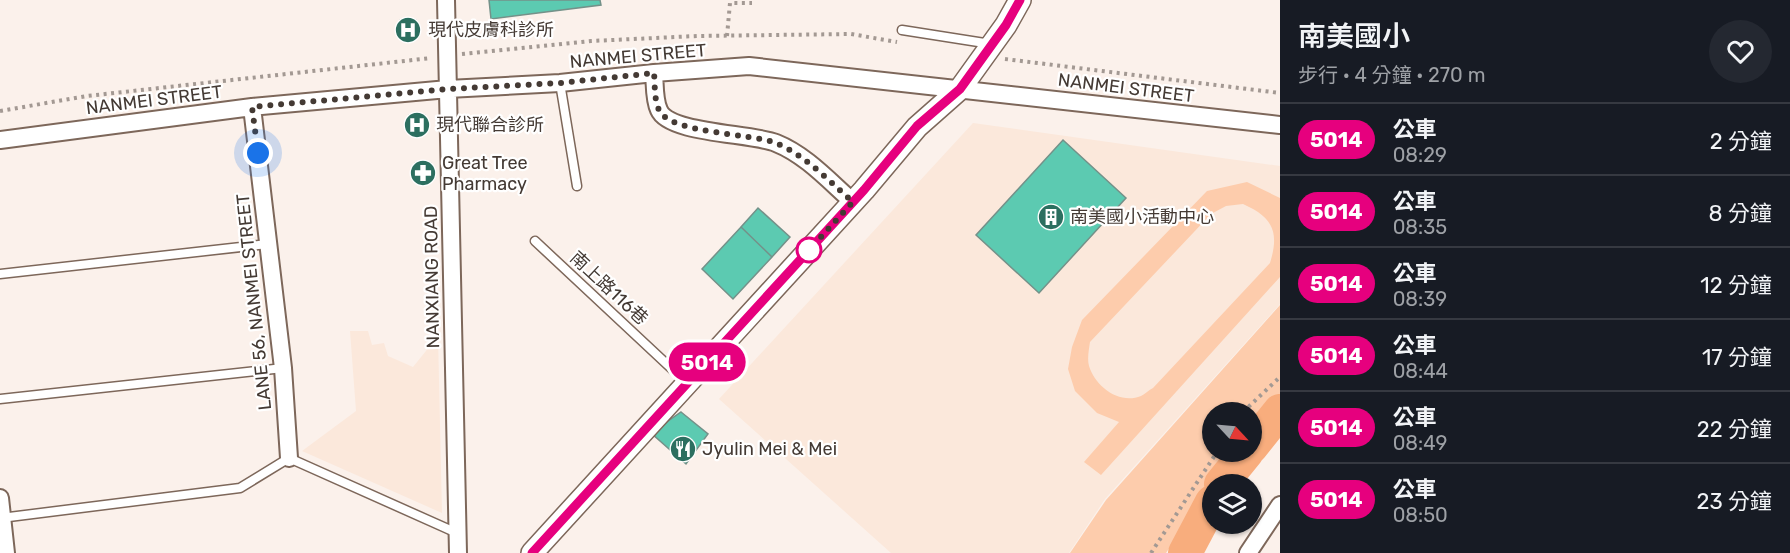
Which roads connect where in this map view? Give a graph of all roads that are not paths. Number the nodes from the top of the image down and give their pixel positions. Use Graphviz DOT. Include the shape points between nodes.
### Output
graph roads {
  1 [pos="446,0"];
  2 [pos="1020,0"];
  3 [pos="902,30"];
  4 [pos="996,51"];
  5 [pos="654,73"];
  6 [pos="560,83"];
  7 [pos="448,89"];
  8 [pos="960,89"];
  9 [pos="252,107"];
  10 [pos="1280,125"];
  11 [pos="0,140"];
  12 [pos="577,186"];
  13 [pos="853,202"];
  14 [pos="535,241"];
  15 [pos="268,244"];
  16 [pos="0,274"];
  17 [pos="283,368"];
  18 [pos="688,383"];
  19 [pos="0,399"];
  20 [pos="289,458"];
  21 [pos="0,498"];
  22 [pos="1280,505"];
  23 [pos="1,518"];
  24 [pos="458,533"];
  25 [pos="6,553"];
  26 [pos="458,553"];
  27 [pos="532,553"];
  28 [pos="1248,553"];
  1 -- 7 [label="street, NANXIANG ROAD"];
  2 -- 4 [label="street"];
  3 -- 4 [label="lane"];
  4 -- 8 [label="street"];
  5 -- 6 [label="street, NANMEI STREET"];
  5 -- 8 [label="street, NANMEI STREET" via="749,66"];
  5 -- 13 [label="street" via="659,110 669,120 695,129 772,142 794,151"];
  6 -- 7 [label="street, NANMEI STREET"];
  6 -- 12 [label="lane"];
  7 -- 9 [label="street, NANMEI STREET"];
  7 -- 24 [label="street, NANXIANG ROAD"];
  8 -- 10 [label="street, NANMEI STREET"];
  8 -- 13 [label="street" via="917,126"];
  9 -- 11 [label="street, NANMEI STREET"];
  9 -- 15 [label="street, LANE 56, NANMEI STREET"];
  13 -- 18 [label="street"];
  14 -- 18 [label="lane, 南上路116巷"];
  15 -- 16 [label="lane"];
  15 -- 17 [label="street, LANE 56, NANMEI STREET"];
  17 -- 19 [label="lane"];
  17 -- 20 [label="street, LANE 56, NANMEI STREET"];
  18 -- 27 [label="street"];
  20 -- 23 [label="lane" via="240,488"];
  20 -- 24 [label="lane"];
  21 -- 23 [label="street"];
  22 -- 28 [label="street"];
  23 -- 25 [label="street"];
  24 -- 26 [label="street, NANXIANG ROAD"];
}
